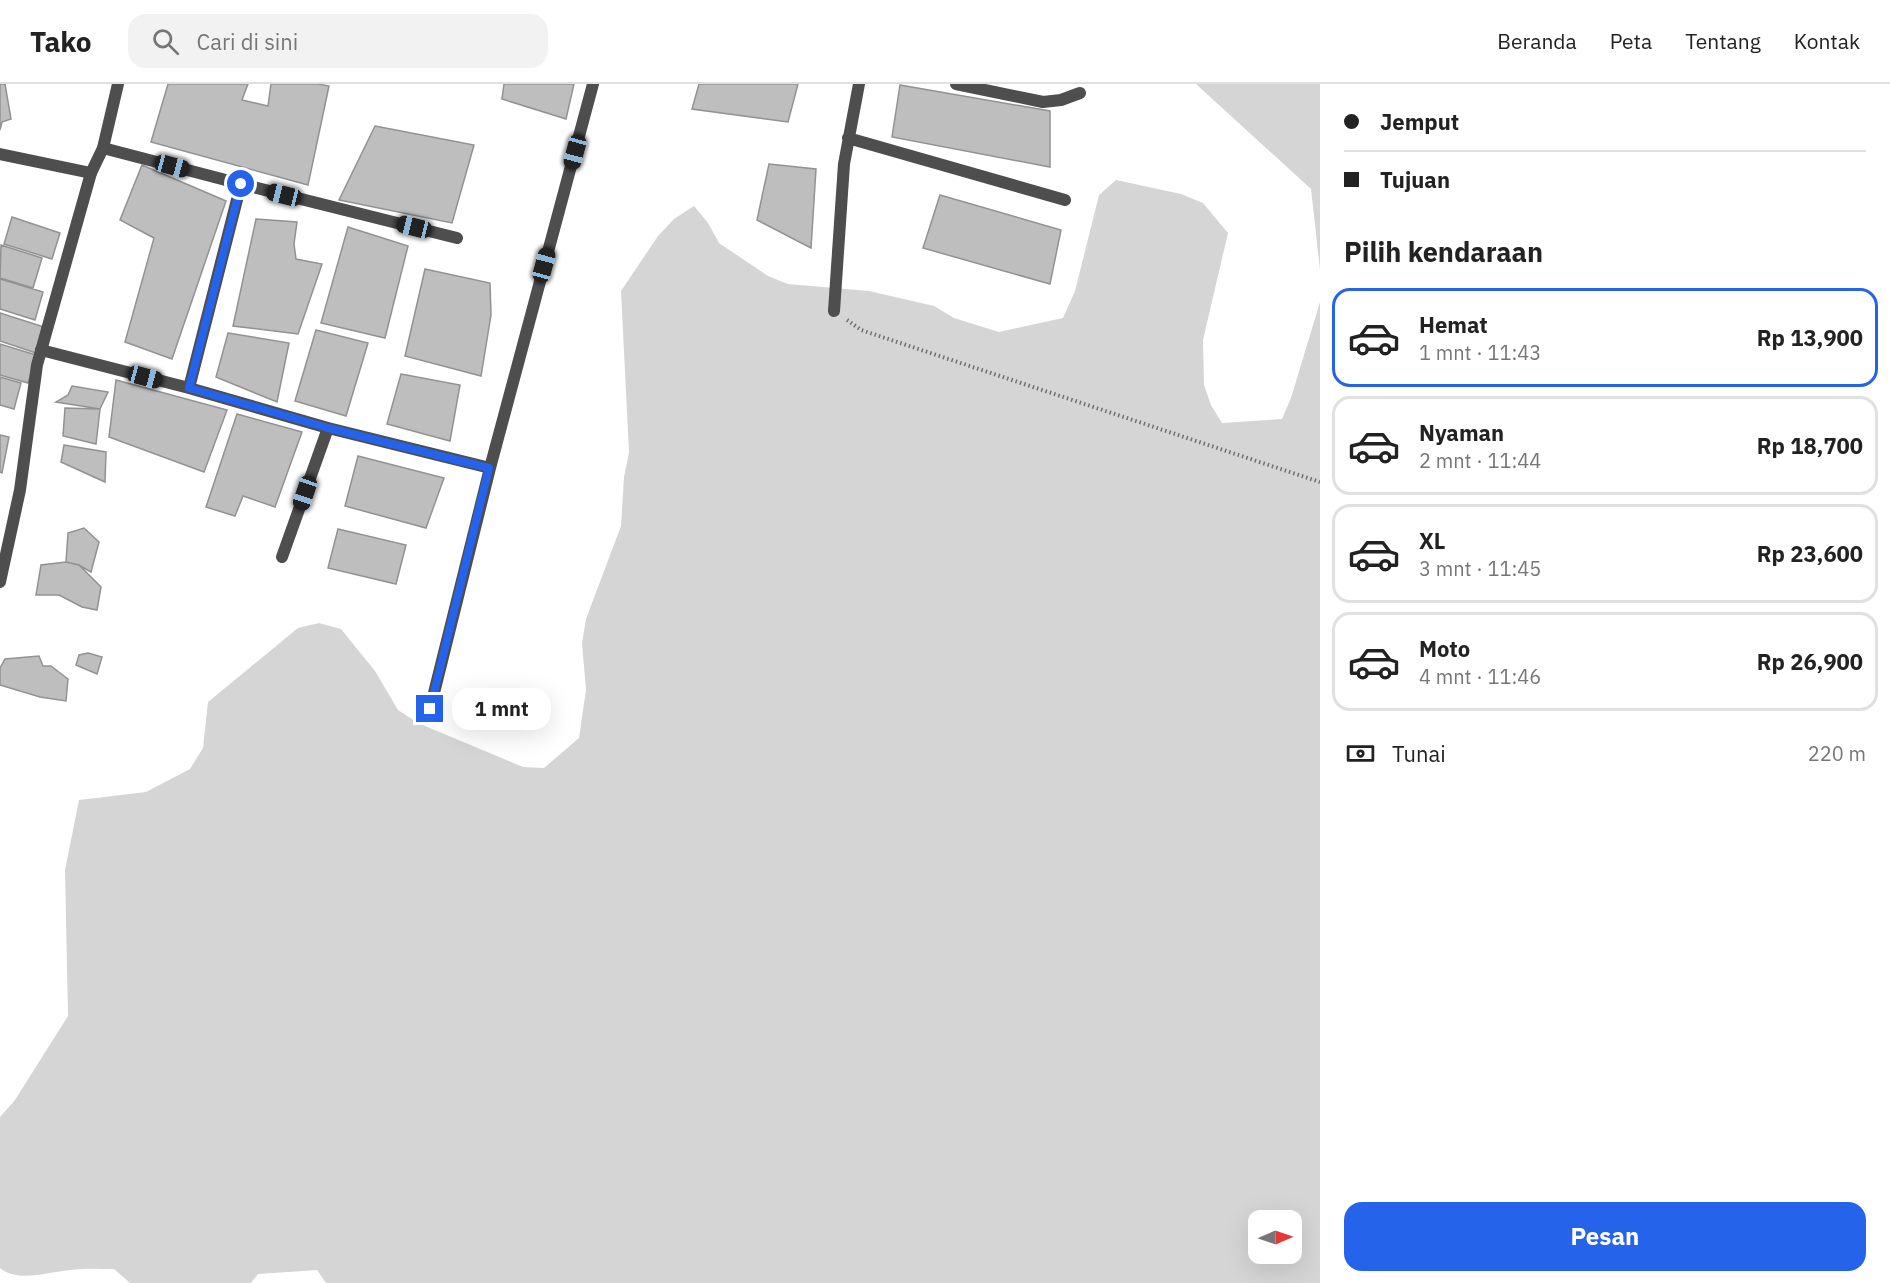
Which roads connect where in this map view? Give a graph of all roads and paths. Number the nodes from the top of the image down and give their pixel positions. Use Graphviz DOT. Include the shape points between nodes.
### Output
graph roads {
  1 [pos="118,84"];
  2 [pos="593,84"];
  3 [pos="859,84"];
  4 [pos="956,84"];
  5 [pos="1080,93"];
  6 [pos="848,138"];
  7 [pos="103,148"];
  8 [pos="0,154"];
  9 [pos="91,173"];
  10 [pos="241,184"];
  11 [pos="1065,200"];
  12 [pos="457,238"];
  13 [pos="834,311"];
  14 [pos="41,350"];
  15 [pos="189,388"];
  16 [pos="328,428"];
  17 [pos="489,468"];
  18 [pos="1320,482"];
  19 [pos="282,557"];
  20 [pos="0,582"];
  21 [pos="430,709"];
  1 -- 7 [label="street"];
  2 -- 17 [label="street"];
  3 -- 6 [label="street"];
  4 -- 5 [label="street" via="1042,102"];
  6 -- 11 [label="street"];
  6 -- 13 [label="street"];
  7 -- 9 [label="street"];
  7 -- 10 [label="street"];
  8 -- 9 [label="street"];
  9 -- 14 [label="street"];
  10 -- 12 [label="street"];
  10 -- 15 [label="street"];
  13 -- 18 [label="path" via="861,330"];
  14 -- 15 [label="street"];
  14 -- 20 [label="street" via="20,490"];
  15 -- 16 [label="street"];
  16 -- 17 [label="street"];
  16 -- 19 [label="street"];
  17 -- 21 [label="street"];
}
